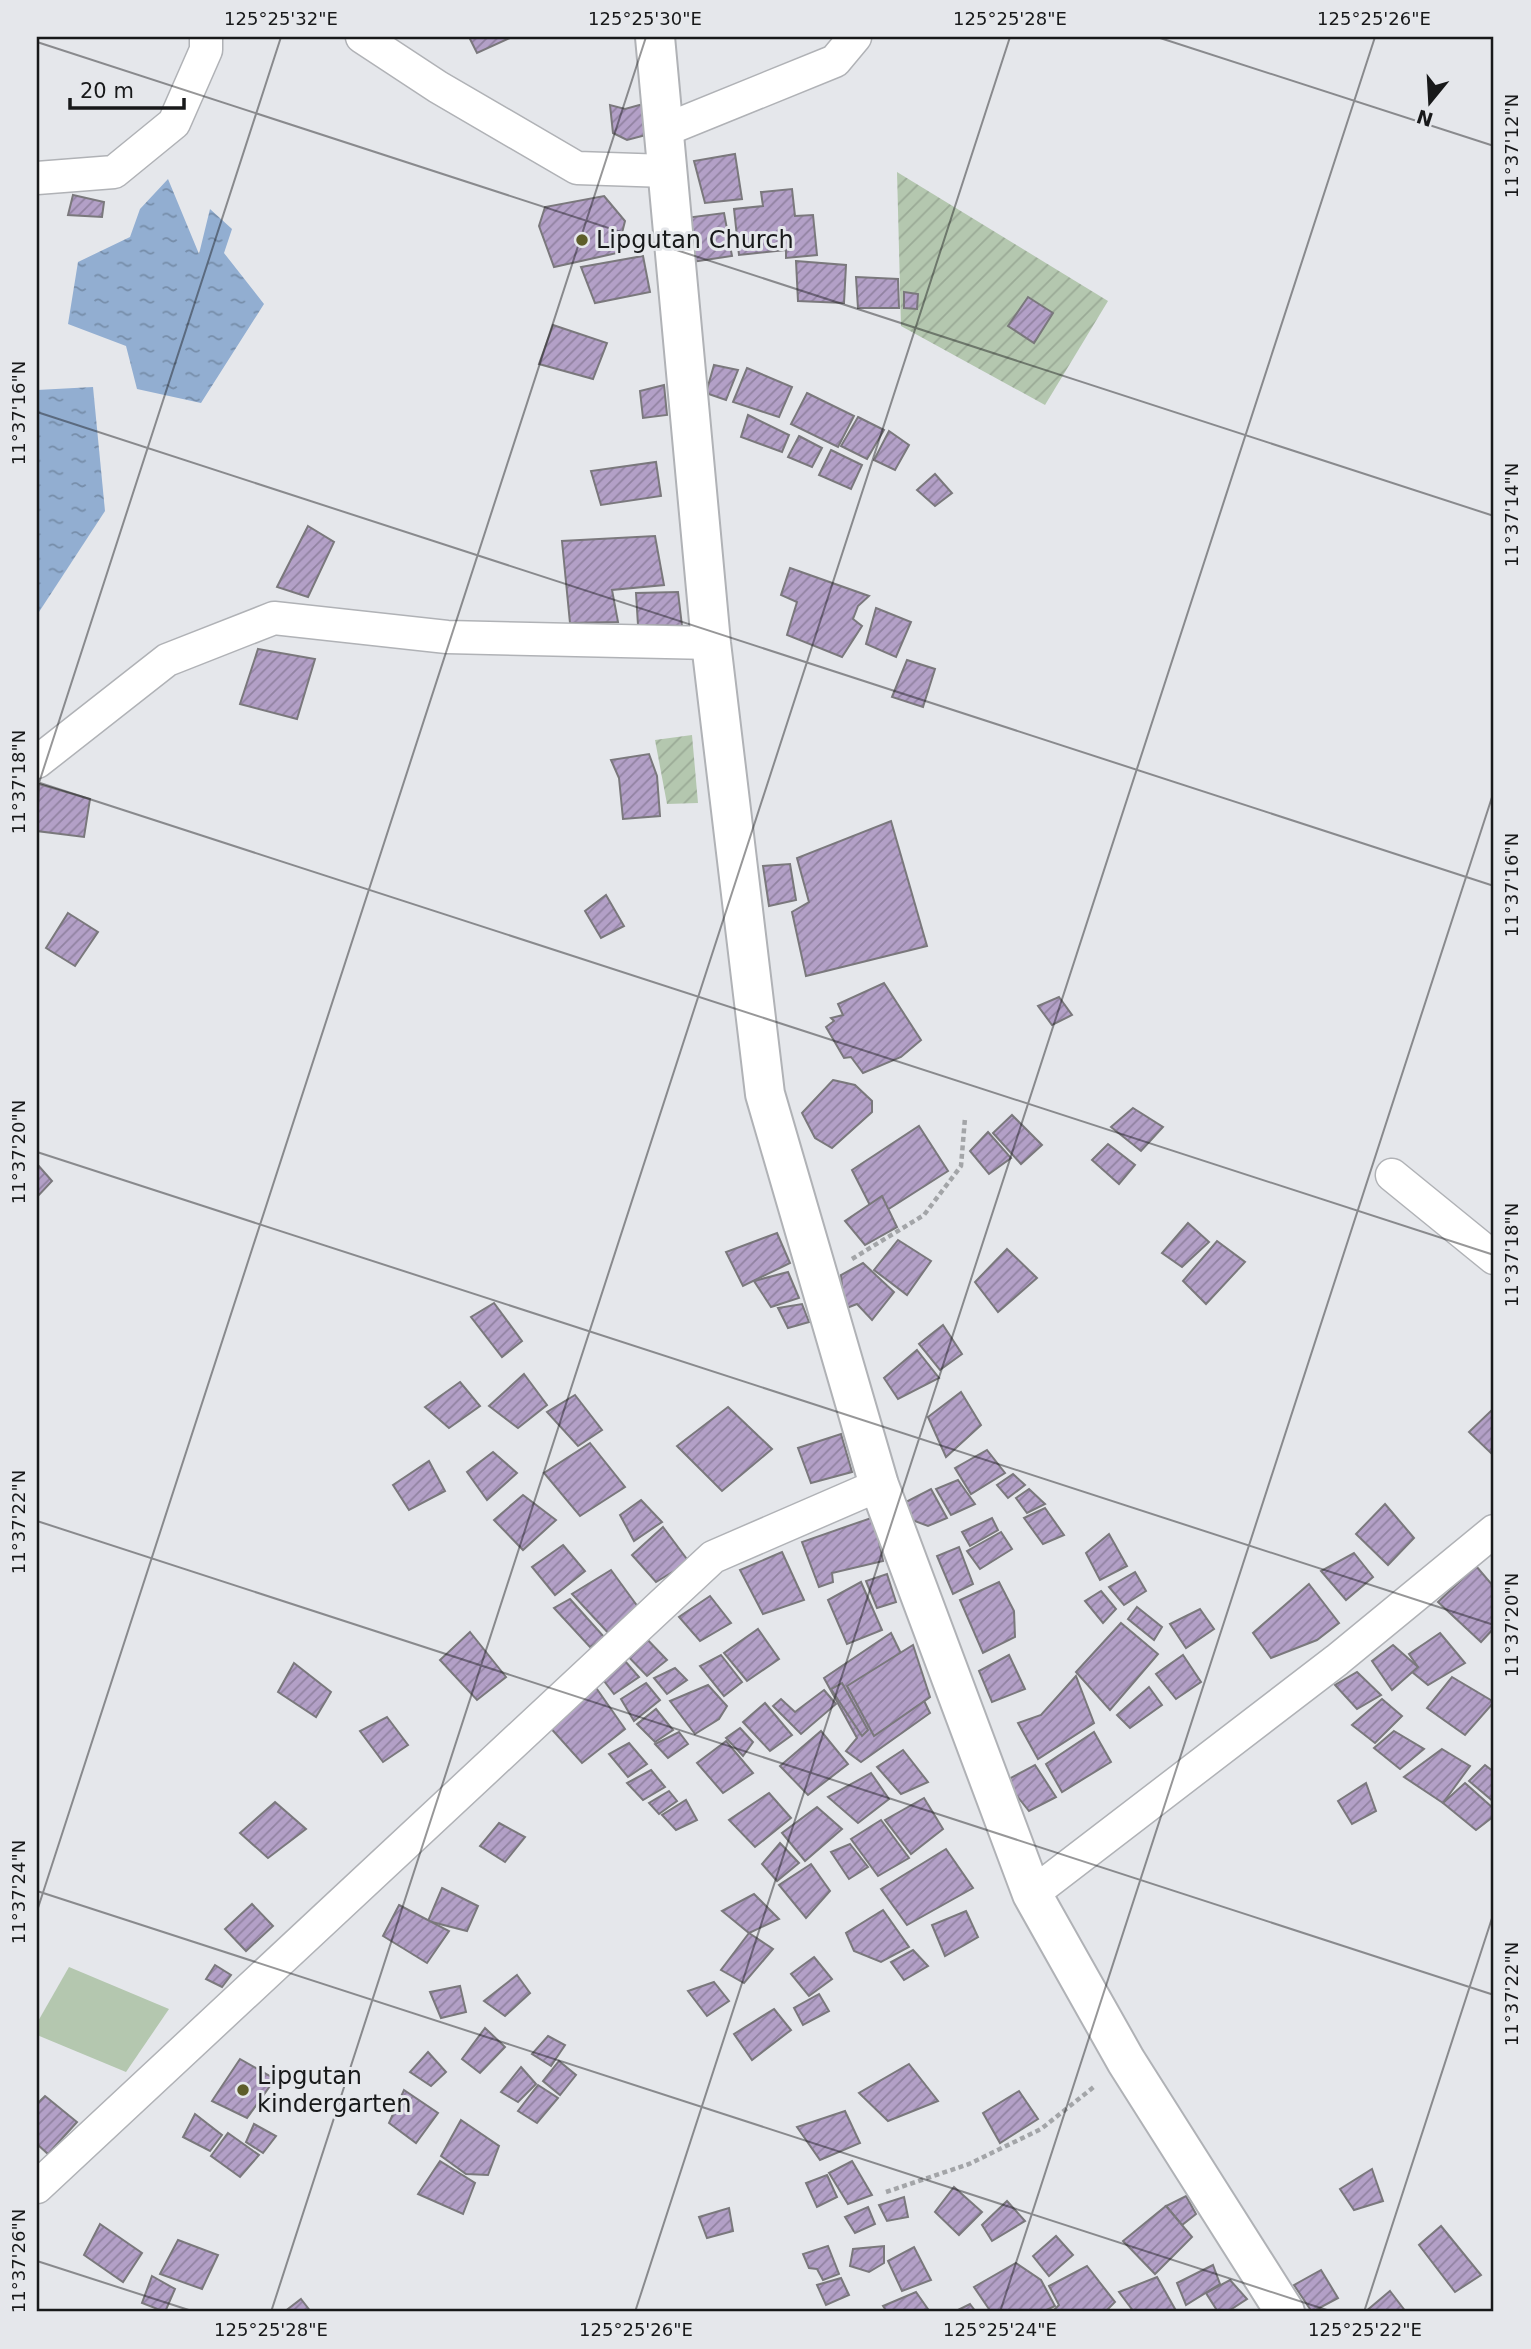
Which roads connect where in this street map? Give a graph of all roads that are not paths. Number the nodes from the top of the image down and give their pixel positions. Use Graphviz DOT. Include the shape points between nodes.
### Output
graph roads {
  1 [pos="206,37"];
  2 [pos="362,37"];
  3 [pos="655,37"];
  4 [pos="855,37"];
  5 [pos="665,130"];
  6 [pos="667,172"];
  7 [pos="37,177"];
  8 [pos="711,642"];
  9 [pos="37,762"];
  10 [pos="1392,1175"];
  11 [pos="1494,1258"];
  12 [pos="879,1485"];
  13 [pos="1494,1531"];
  14 [pos="1032,1894"];
  15 [pos="37,2187"];
  16 [pos="1285,2312"];
  1 -- 7 [label="street" via="206,50 174,122 164,131 114,172"];
  2 -- 6 [label="street" via="577,168"];
  3 -- 5 [label="street"];
  4 -- 5 [label="street" via="835,61"];
  5 -- 6 [label="street"];
  6 -- 8 [label="street"];
  8 -- 9 [label="street" via="447,637 274,618 167,660"];
  8 -- 12 [label="street" via="765,1094"];
  10 -- 11 [label="street"];
  12 -- 14 [label="street"];
  12 -- 15 [label="street" via="713,1557"];
  13 -- 14 [label="street" via="1337,1660"];
  14 -- 16 [label="street" via="1126,2061"];
}
